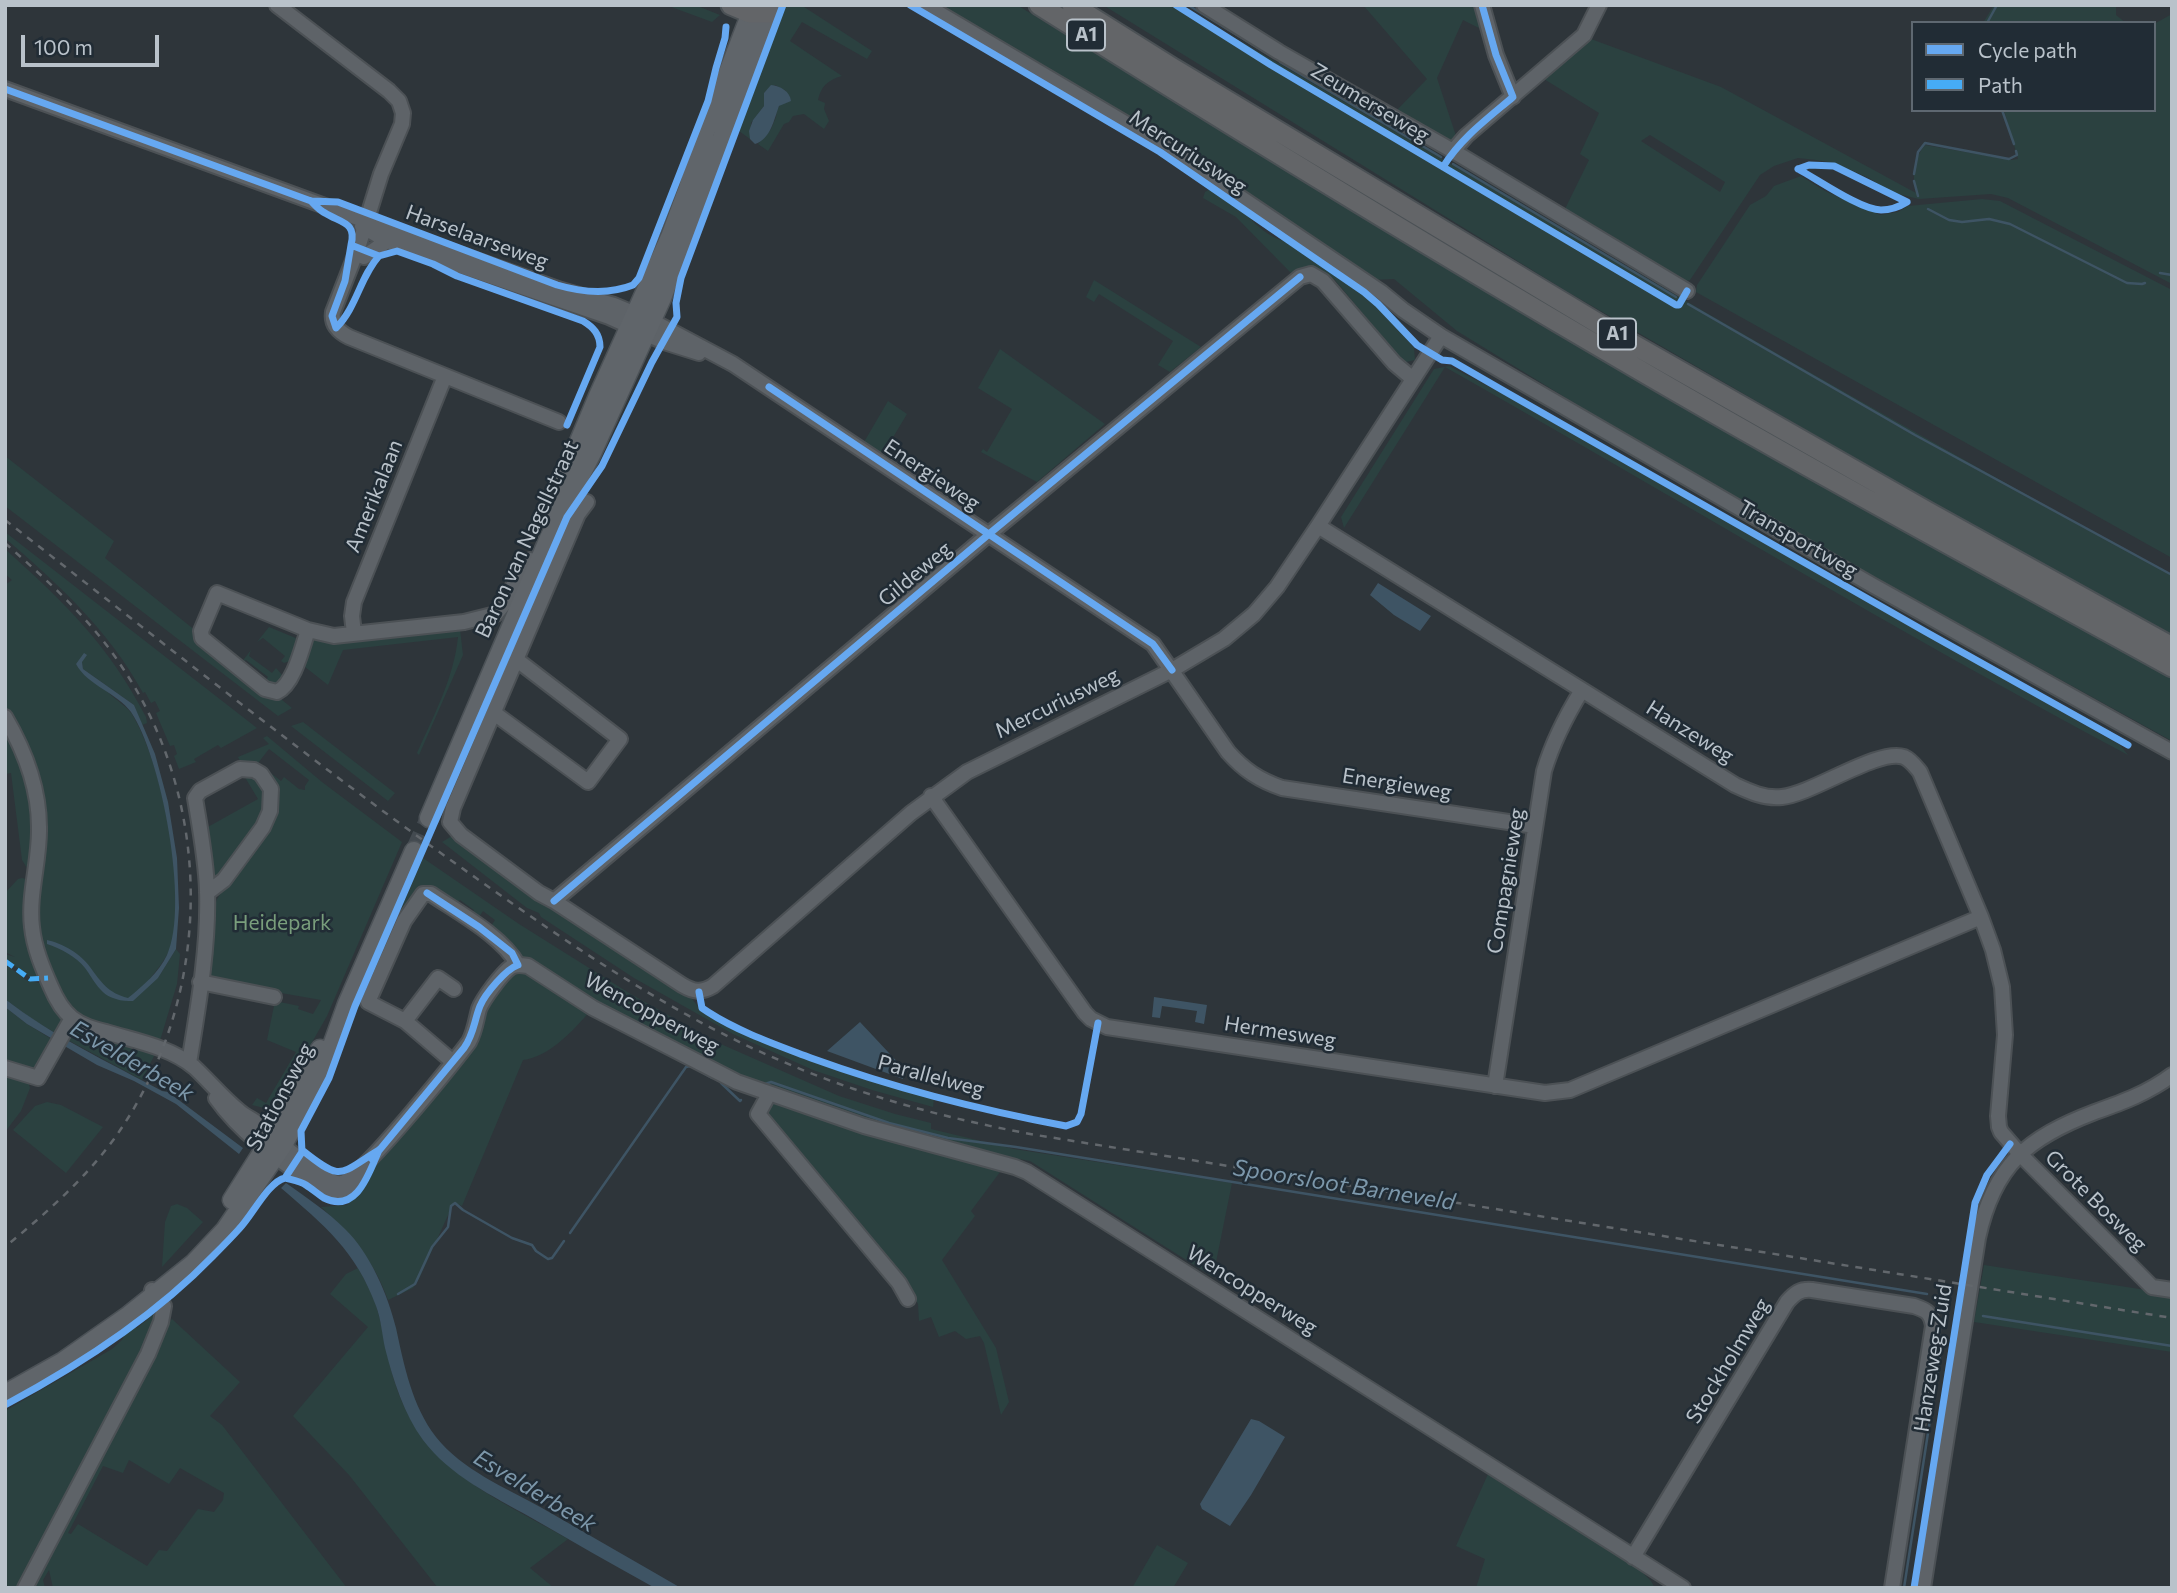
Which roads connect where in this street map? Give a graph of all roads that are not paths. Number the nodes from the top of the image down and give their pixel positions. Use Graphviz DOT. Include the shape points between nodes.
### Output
graph roads {
  1 [pos="277,5"];
  2 [pos="731,5"];
  3 [pos="925,5"];
  4 [pos="1039,5"];
  5 [pos="1072,5"];
  6 [pos="1204,5"];
  7 [pos="1482,5"];
  8 [pos="1599,5"];
  9 [pos="761,8"];
  10 [pos="5,89"];
  11 [pos="1513,97"];
  12 [pos="1453,151"];
  13 [pos="369,227"];
  14 [pos="387,241"];
  15 [pos="364,257"];
  16 [pos="1687,291"];
  17 [pos="641,324"];
  18 [pos="336,328"];
  19 [pos="1438,340"];
  20 [pos="445,376"];
  21 [pos="1413,379"];
  22 [pos="559,422"];
  23 [pos="587,502"];
  24 [pos="1318,526"];
  25 [pos="989,534"];
  26 [pos="530,560"];
  27 [pos="308,631"];
  28 [pos="354,633"];
  29 [pos="2172,647"];
  30 [pos="517,660"];
  31 [pos="2172,667"];
  32 [pos="1172,670"];
  33 [pos="1581,690"];
  34 [pos="494,713"];
  35 [pos="5,717"];
  36 [pos="2172,752"];
  37 [pos="2172,759"];
  38 [pos="932,796"];
  39 [pos="1535,826"];
  40 [pos="412,850"];
  41 [pos="207,893"];
  42 [pos="554,901"];
  43 [pos="1981,917"];
  44 [pos="518,965"];
  45 [pos="200,982"];
  46 [pos="453,989"];
  47 [pos="274,997"];
  48 [pos="405,1021"];
  49 [pos="69,1024"];
  50 [pos="453,1062"];
  51 [pos="188,1063"];
  52 [pos="5,1068"];
  53 [pos="2172,1075"];
  54 [pos="2172,1081"];
  55 [pos="1495,1086"];
  56 [pos="769,1094"];
  57 [pos="274,1147"];
  58 [pos="2023,1157"];
  59 [pos="2172,1290"];
  60 [pos="154,1292"];
  61 [pos="908,1299"];
  62 [pos="5,1394"];
  63 [pos="1633,1557"];
  64 [pos="25,1588"];
  65 [pos="1683,1588"];
  66 [pos="1892,1588"];
  67 [pos="1923,1588"];
  68 [pos="1929,1588"];
  1 -- 13 [label="street" via="399,101 402,124 381,174"];
  2 -- 9 [label="highway"];
  3 -- 19 [label="street, Mercuriusweg" via="1189,162 1367,284 1399,317"];
  4 -- 31 [label="highway, A1" via="1619,358"];
  5 -- 29 [label="highway, A1" via="1629,341"];
  6 -- 12 [label="street, Zeumerseweg"];
  7 -- 11 [label="street"];
  8 -- 11 [label="street, Zeumerseweg" via="1584,35"];
  9 -- 17 [label="main road, Baron van Nagellstraat" via="687,236"];
  10 -- 13 [label="street, Harselaarseweg" via="346,214"];
  11 -- 12 [label="street, Zeumerseweg"];
  12 -- 16 [label="street, Zeumerseweg"];
  13 -- 14 [label="street, Harselaarseweg"];
  13 -- 15 [label="street"];
  13 -- 17 [label="street, Harselaarseweg" via="614,305"];
  13 -- 18 [label="street" via="332,312"];
  14 -- 15 [label="street"];
  14 -- 17 [label="street, Harselaarseweg"];
  15 -- 18 [label="street"];
  17 -- 25 [label="street, Energieweg" via="769,387"];
  17 -- 26 [label="main road, Baron van Nagellstraat" via="598,396"];
  17 -- 26 [label="main road, Baron van Nagellstraat" via="592,453 549,538 426,816"];
  18 -- 20 [label="street"];
  19 -- 21 [label="street, Mercuriusweg"];
  19 -- 36 [label="street, Transportweg"];
  19 -- 37 [label="street, Transportweg" via="1458,357"];
  20 -- 22 [label="street"];
  20 -- 28 [label="street, Amerikalaan" via="354,601"];
  21 -- 24 [label="street, Mercuriusweg"];
  21 -- 25 [label="street, Gildeweg" via="1324,281 1311,274 1300,276"];
  23 -- 30 [label="street"];
  24 -- 32 [label="street, Mercuriusweg" via="1254,614 1224,639"];
  24 -- 33 [label="street, Hanzeweg"];
  25 -- 32 [label="street, Energieweg" via="1153,644"];
  25 -- 42 [label="street, Gildeweg"];
  26 -- 28 [label="street, Baron van Nagellstraat" via="496,614 464,622"];
  27 -- 27 [label="street" via="289,682 277,692 265,689 201,635 218,593"];
  27 -- 28 [label="street"];
  30 -- 34 [label="street"];
  30 -- 34 [label="street" via="620,739 587,782"];
  32 -- 38 [label="street, Mercuriusweg" via="967,772"];
  32 -- 39 [label="street, Energieweg" via="1228,752 1266,782"];
  33 -- 39 [label="street, Compagnieweg" via="1550,751"];
  33 -- 43 [label="street, Hanzeweg" via="1735,785 1773,798 1888,755 1906,758 1920,772"];
  34 -- 42 [label="street" via="450,822 461,835"];
  35 -- 49 [label="street" via="25,754 38,811 33,937"];
  38 -- 42 [label="street, Mercuriusweg" via="713,986 699,992"];
  38 -- 55 [label="street, Hermesweg" via="1085,1013 1098,1023"];
  39 -- 55 [label="street, Compagnieweg"];
  40 -- 57 [label="main road, Stationsweg" via="321,1076"];
  41 -- 41 [label="street" via="224,880 267,820 271,789 254,770 240,769 195,798"];
  41 -- 45 [label="street"];
  43 -- 55 [label="street, Hermesweg" via="1570,1090 1545,1093"];
  43 -- 58 [label="street, Hanzeweg" via="2002,987 2005,1056 1999,1127"];
  44 -- 48 [label="street, Wencopperweg" via="512,953 490,936 423,894 404,921 368,999 371,1005"];
  44 -- 50 [label="street" via="483,1000 473,1035"];
  44 -- 56 [label="street, Wencopperweg" via="533,968 593,1008 666,1046"];
  45 -- 47 [label="street"];
  45 -- 51 [label="street"];
  46 -- 48 [label="street" via="438,978"];
  48 -- 50 [label="street"];
  49 -- 51 [label="street" via="162,1049"];
  49 -- 52 [label="street" via="38,1078"];
  50 -- 57 [label="street" via="351,1179 335,1183"];
  51 -- 57 [label="street" via="206,1079 227,1114"];
  53 -- 58 [label="street" via="2144,1093 2053,1129"];
  54 -- 58 [label="street" via="2138,1102 2063,1132"];
  56 -- 61 [label="street" via="758,1114"];
  56 -- 63 [label="street, Wencopperweg" via="1027,1172"];
  57 -- 60 [label="main road, Stationsweg" via="217,1238 194,1263"];
  58 -- 59 [label="street, Grote Bosweg" via="2152,1287"];
  58 -- 67 [label="street, Hanzeweg-Zuid" via="1996,1184 1981,1222"];
  58 -- 68 [label="street, Hanzeweg-Zuid" via="2001,1190 1988,1222"];
  60 -- 62 [label="main road, Stationsweg" via="62,1362"];
  60 -- 64 [label="street" via="164,1306 148,1353"];
  63 -- 65 [label="street, Wencopperweg"];
  63 -- 66 [label="street, Stockholmweg" via="1787,1303 1797,1292 1812,1290 1914,1306 1931,1315"];
}
